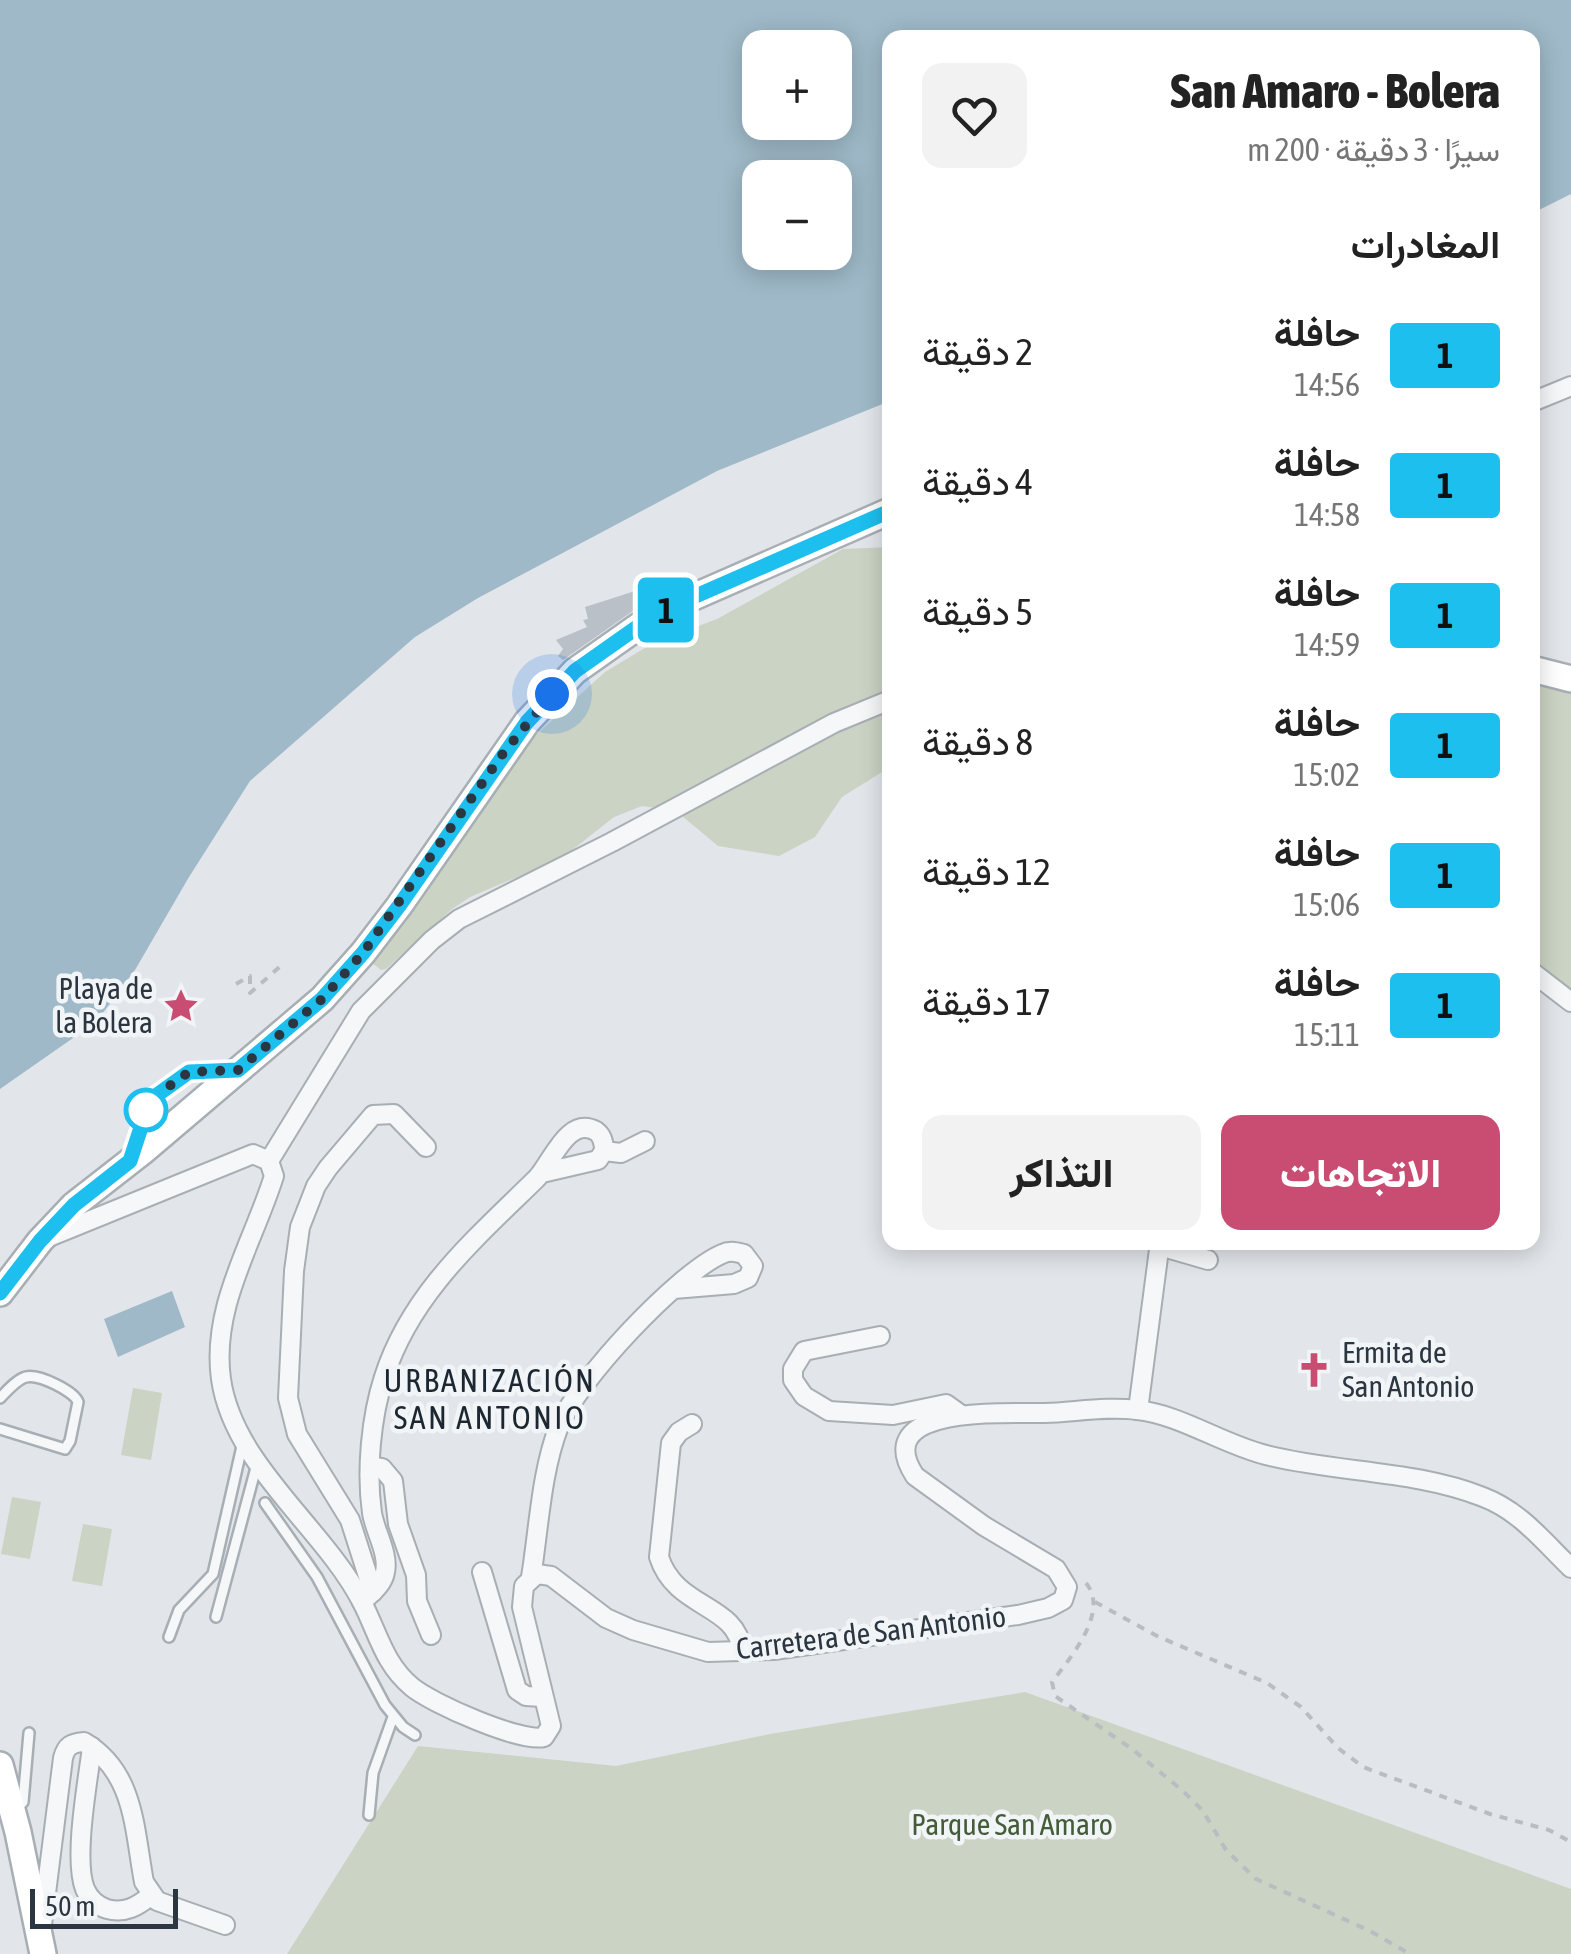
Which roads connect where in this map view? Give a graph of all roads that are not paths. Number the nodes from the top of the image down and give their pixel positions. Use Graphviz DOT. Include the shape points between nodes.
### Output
graph roads {
  1 [pos="1571,386"];
  2 [pos="1540,399"];
  3 [pos="882,514"];
  4 [pos="1540,671"];
  5 [pos="1571,680"];
  6 [pos="882,703"];
  7 [pos="1540,978"];
  8 [pos="1571,1002"];
  9 [pos="645,1141"];
  10 [pos="426,1147"];
  11 [pos="604,1151"];
  12 [pos="269,1161"];
  13 [pos="542,1173"];
  14 [pos="40,1241"];
  15 [pos="1159,1250"];
  16 [pos="1178,1250"];
  17 [pos="1208,1260"];
  18 [pos="674,1290"];
  19 [pos="0,1293"];
  20 [pos="880,1336"];
  21 [pos="0,1398"];
  22 [pos="1138,1410"];
  23 [pos="960,1414"];
  24 [pos="692,1424"];
  25 [pos="0,1429"];
  26 [pos="244,1440"];
  27 [pos="258,1461"];
  28 [pos="372,1466"];
  29 [pos="265,1503"];
  30 [pos="336,1563"];
  31 [pos="1570,1569"];
  32 [pos="482,1572"];
  33 [pos="317,1577"];
  34 [pos="530,1577"];
  35 [pos="367,1597"];
  36 [pos="216,1617"];
  37 [pos="431,1635"];
  38 [pos="169,1637"];
  39 [pos="742,1651"];
  40 [pos="542,1696"];
  41 [pos="393,1717"];
  42 [pos="29,1733"];
  43 [pos="414,1735"];
  44 [pos="92,1747"];
  45 [pos="0,1765"];
  46 [pos="12,1812"];
  47 [pos="369,1816"];
  48 [pos="150,1896"];
  49 [pos="225,1925"];
  50 [pos="41,1947"];
  1 -- 2 [label="street"];
  3 -- 14 [label="main road" via="682,602 575,671 527,722 363,953 322,999 74,1205"];
  4 -- 5 [label="main road"];
  6 -- 12 [label="street" via="459,919 361,1011"];
  7 -- 8 [label="street"];
  9 -- 11 [label="street"];
  10 -- 35 [label="street" via="394,1114 373,1115 316,1186 296,1249 290,1416 342,1504"];
  11 -- 13 [label="street" via="598,1160"];
  11 -- 13 [label="street" via="597,1132 574,1131"];
  12 -- 14 [label="street" via="253,1154"];
  12 -- 26 [label="street" via="274,1176 220,1333 222,1385"];
  13 -- 28 [label="street" via="463,1248 402,1333 378,1401"];
  14 -- 19 [label="main road"];
  15 -- 22 [label="street"];
  16 -- 17 [label="street"];
  18 -- 34 [label="street" via="610,1354 565,1412"];
  20 -- 23 [label="street" via="804,1351 793,1369 798,1389 828,1411 893,1415 946,1404"];
  21 -- 25 [label="lane" via="30,1377 71,1391 78,1402 65,1449"];
  22 -- 23 [label="street, Carretera de San Antonio"];
  22 -- 31 [label="street, Carretera de San Antonio" via="1262,1455 1487,1498 1535,1530"];
  23 -- 39 [label="street, Carretera de San Antonio" via="915,1432 906,1451 910,1468 984,1526 1056,1569 1067,1587 1063,1600 1018,1614"];
  24 -- 39 [label="street" via="671,1444 659,1557 676,1588 732,1625"];
  26 -- 27 [label="street"];
  26 -- 38 [label="lane" via="213,1574 179,1610"];
  27 -- 30 [label="street"];
  27 -- 36 [label="lane"];
  28 -- 35 [label="street" via="373,1518 386,1564 383,1580"];
  28 -- 37 [label="street" via="392,1481 417,1602"];
  29 -- 33 [label="lane"];
  30 -- 33 [label="lane"];
  30 -- 35 [label="street"];
  32 -- 40 [label="street" via="517,1690"];
  33 -- 41 [label="lane"];
  34 -- 39 [label="street, Carretera de San Antonio" via="551,1576 633,1630 708,1652"];
  34 -- 40 [label="street" via="522,1607"];
  35 -- 40 [label="street" via="384,1655 430,1699 538,1739 550,1726"];
  41 -- 43 [label="lane"];
  41 -- 47 [label="lane" via="373,1772"];
  42 -- 46 [label="lane" via="23,1802"];
  44 -- 48 [label="street" via="124,1784"];
  44 -- 48 [label="street" via="82,1882 92,1901 106,1909 122,1911"];
  44 -- 50 [label="street" via="74,1743 63,1758"];
  45 -- 46 [label="main road"];
  46 -- 50 [label="main road"];
  48 -- 49 [label="street"];
}
